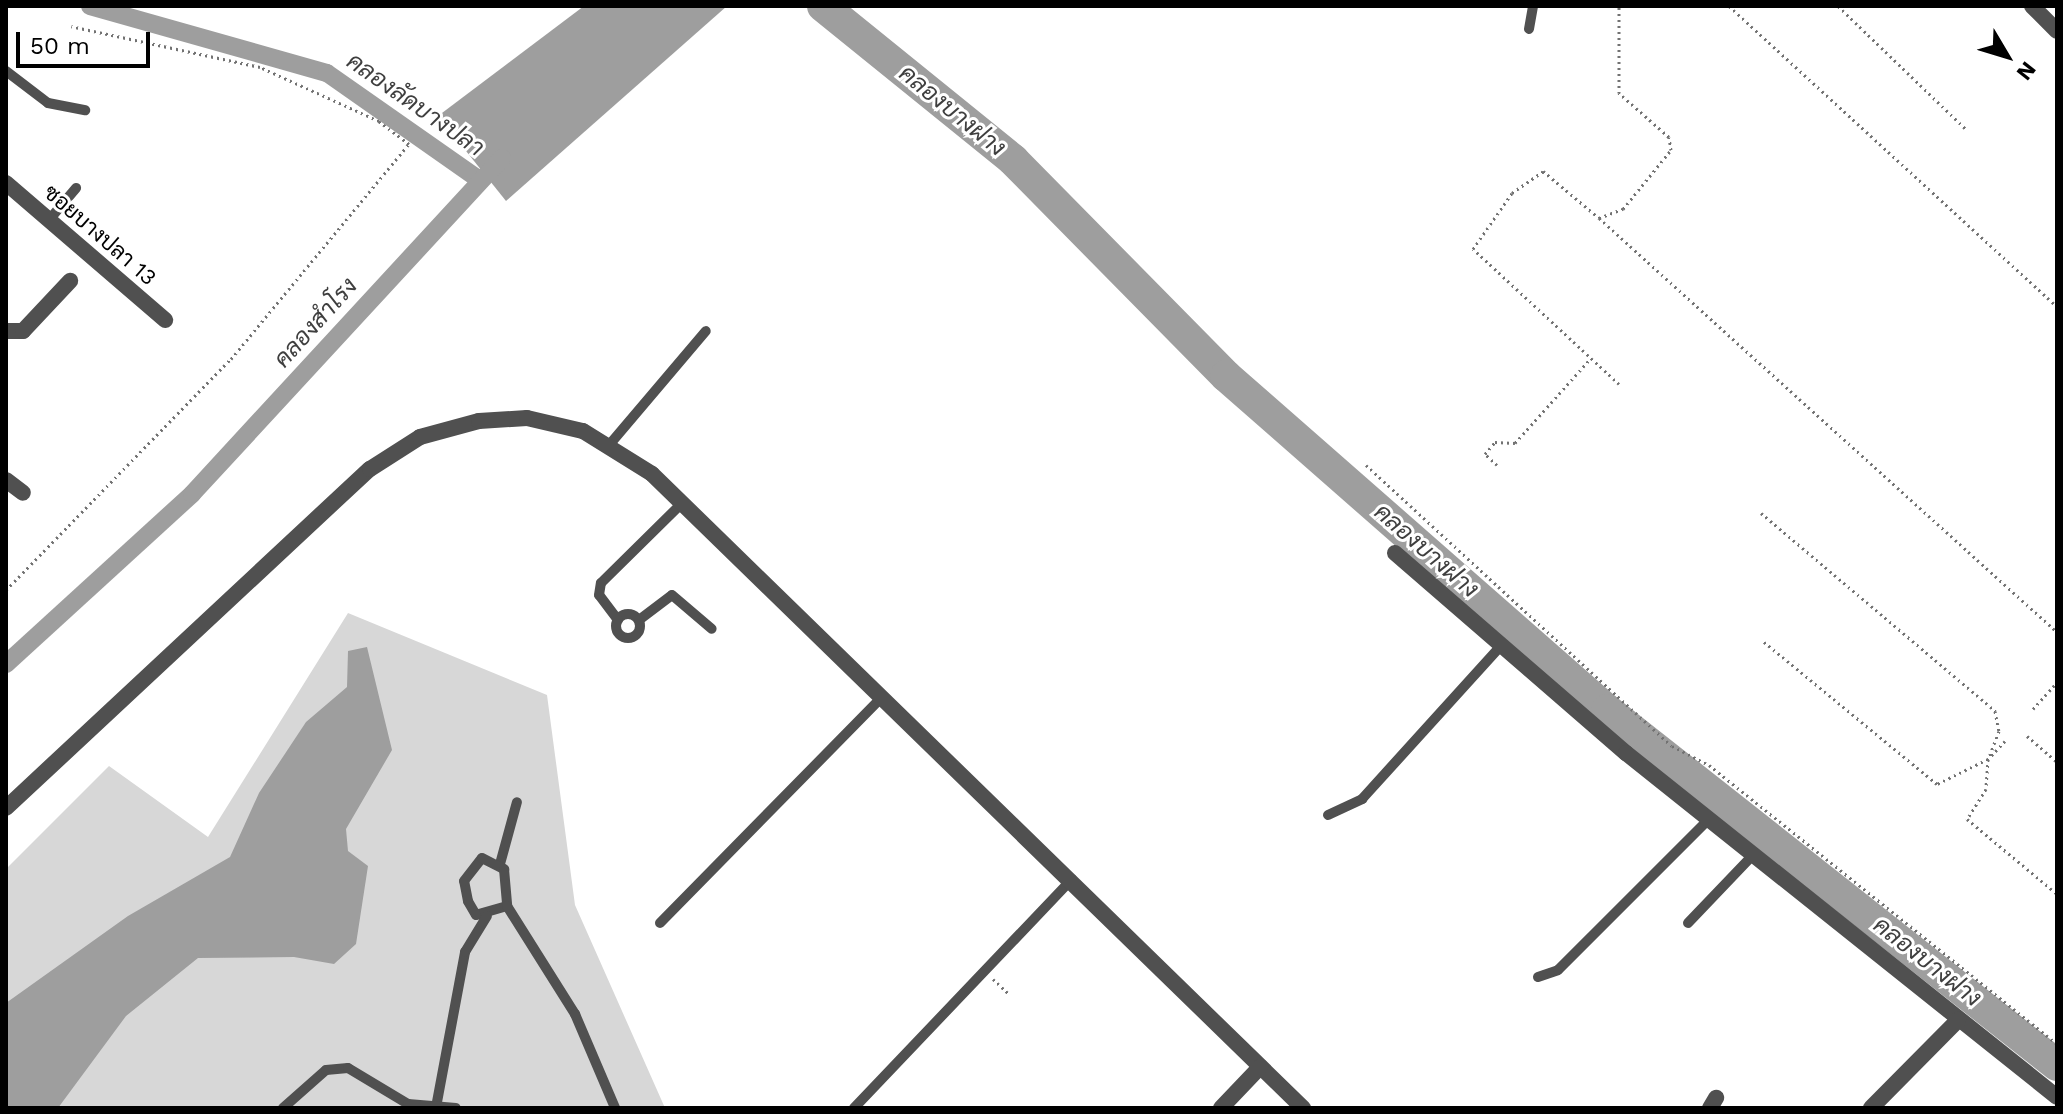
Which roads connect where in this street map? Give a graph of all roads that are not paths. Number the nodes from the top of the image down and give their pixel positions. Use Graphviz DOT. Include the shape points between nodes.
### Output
graph roads {
  1 [pos="1533,6"];
  2 [pos="2032,6"];
  3 [pos="1529,29"];
  4 [pos="2057,31"];
  5 [pos="6,71"];
  6 [pos="85,110"];
  7 [pos="6,183"];
  8 [pos="76,188"];
  9 [pos="49,220"];
  10 [pos="70,281"];
  11 [pos="165,320"];
  12 [pos="6,331"];
  13 [pos="706,331"];
  14 [pos="610,444"];
  15 [pos="6,480"];
  16 [pos="23,493"];
  17 [pos="682,503"];
  18 [pos="1395,553"];
  19 [pos="618,620"];
  20 [pos="639,620"];
  21 [pos="712,629"];
  22 [pos="1500,647"];
  23 [pos="880,699"];
  24 [pos="517,802"];
  25 [pos="6,808"];
  26 [pos="1328,815"];
  27 [pos="1710,818"];
  28 [pos="1755,853"];
  29 [pos="500,864"];
  30 [pos="1072,879"];
  31 [pos="507,906"];
  32 [pos="487,916"];
  33 [pos="660,923"];
  34 [pos="1688,923"];
  35 [pos="1538,977"];
  36 [pos="1958,1020"];
  37 [pos="1260,1067"];
  38 [pos="2057,1097"];
  39 [pos="433,1105"];
  40 [pos="283,1108"];
  41 [pos="456,1108"];
  42 [pos="615,1108"];
  43 [pos="854,1108"];
  44 [pos="1221,1108"];
  45 [pos="1303,1108"];
  46 [pos="1871,1108"];
  1 -- 3 [label="lane"];
  2 -- 4 [label="street"];
  5 -- 6 [label="lane" via="48,103"];
  7 -- 9 [label="street, ซอยบางปลา 13"];
  8 -- 9 [label="lane"];
  9 -- 11 [label="street, ซอยบางปลา 13"];
  10 -- 12 [label="street" via="23,331"];
  13 -- 14 [label="lane"];
  14 -- 17 [label="street"];
  14 -- 25 [label="street" via="527,418 479,421 420,437 370,469"];
  15 -- 16 [label="street"];
  17 -- 19 [label="lane" via="601,583 603,604"];
  17 -- 23 [label="street"];
  18 -- 22 [label="street"];
  19 -- 20 [label="lane" via="626,614"];
  19 -- 20 [label="lane" via="619,634 630,638"];
  20 -- 21 [label="lane" via="672,595"];
  22 -- 26 [label="lane" via="1362,799"];
  22 -- 27 [label="street"];
  23 -- 30 [label="street"];
  23 -- 33 [label="lane"];
  24 -- 29 [label="lane"];
  27 -- 28 [label="street"];
  27 -- 35 [label="lane" via="1558,970"];
  28 -- 34 [label="lane"];
  28 -- 36 [label="street"];
  29 -- 31 [label="lane"];
  29 -- 32 [label="lane" via="482,858 464,881 476,915"];
  30 -- 37 [label="street"];
  30 -- 43 [label="lane"];
  31 -- 32 [label="lane"];
  31 -- 42 [label="lane" via="575,1014"];
  32 -- 39 [label="lane" via="465,952"];
  36 -- 38 [label="street"];
  36 -- 46 [label="street"];
  37 -- 44 [label="street"];
  37 -- 45 [label="street"];
  39 -- 40 [label="lane" via="408,1104 348,1068 326,1070"];
  39 -- 41 [label="lane"];
}
